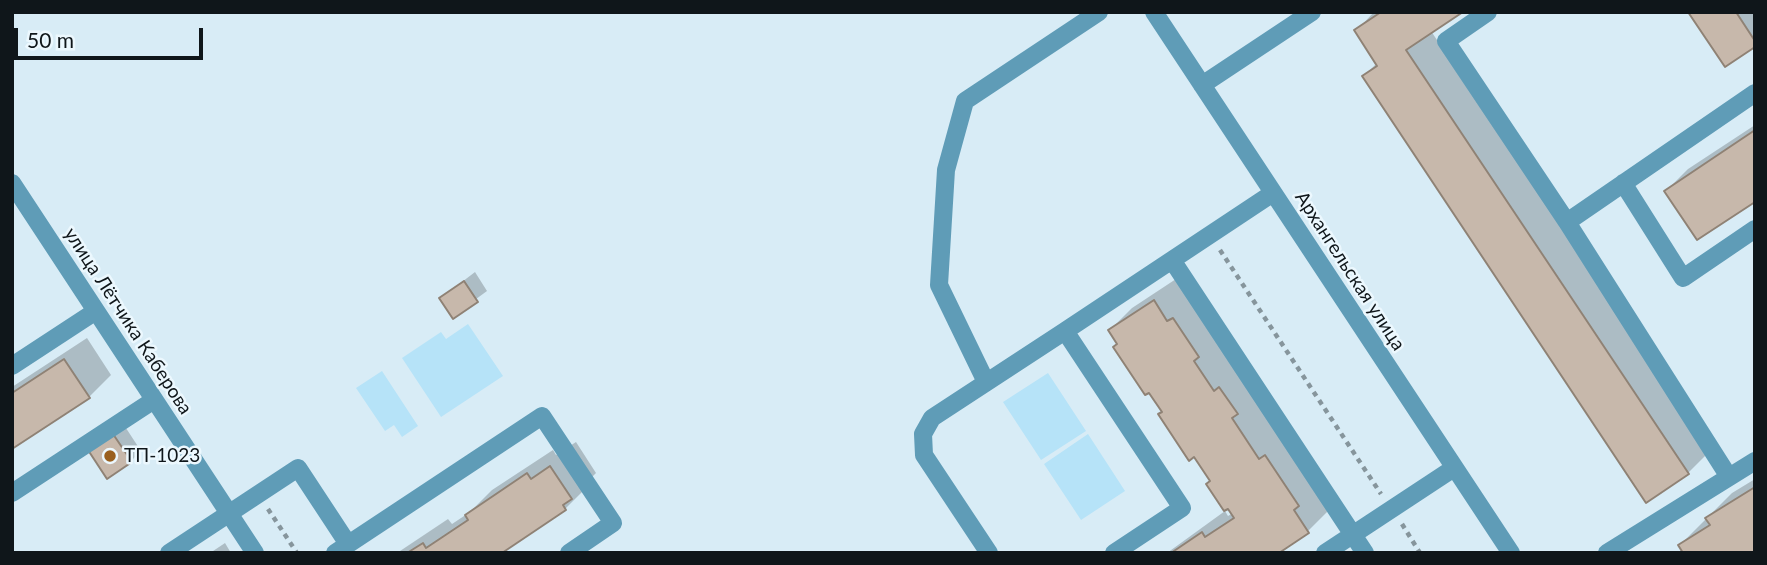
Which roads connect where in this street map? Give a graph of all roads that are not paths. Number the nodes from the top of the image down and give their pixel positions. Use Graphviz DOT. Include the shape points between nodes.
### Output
graph roads {
  1 [pos="1100,12"];
  2 [pos="1154,12"];
  3 [pos="1312,12"];
  4 [pos="1488,12"];
  5 [pos="1202,85"];
  6 [pos="1755,93"];
  7 [pos="12,183"];
  8 [pos="1623,184"];
  9 [pos="1273,193"];
  10 [pos="1567,222"];
  11 [pos="1755,229"];
  12 [pos="1172,260"];
  13 [pos="96,311"];
  14 [pos="1065,331"];
  15 [pos="12,366"];
  16 [pos="986,382"];
  17 [pos="154,400"];
  18 [pos="1755,461"];
  19 [pos="1454,468"];
  20 [pos="1729,477"];
  21 [pos="12,493"];
  22 [pos="229,513"];
  23 [pos="1353,534"];
  24 [pos="341,548"];
  25 [pos="574,551"];
  26 [pos="1614,551"];
  27 [pos="169,553"];
  28 [pos="255,553"];
  29 [pos="989,553"];
  30 [pos="1114,553"];
  31 [pos="1325,553"];
  32 [pos="1365,553"];
  33 [pos="1511,553"];
  1 -- 16 [label="street" via="965,101 946,170 939,285"];
  2 -- 5 [label="street, Архангельская улица"];
  3 -- 5 [label="street"];
  4 -- 10 [label="street" via="1446,41"];
  5 -- 9 [label="street, Архангельская улица"];
  6 -- 8 [label="street"];
  7 -- 13 [label="street, улица Лётчика Каберова"];
  8 -- 10 [label="street"];
  8 -- 11 [label="street" via="1684,278"];
  9 -- 12 [label="street"];
  9 -- 19 [label="street, Архангельская улица"];
  10 -- 20 [label="street"];
  12 -- 14 [label="street"];
  12 -- 23 [label="street"];
  13 -- 15 [label="street"];
  13 -- 17 [label="street, улица Лётчика Каберова"];
  14 -- 16 [label="street"];
  14 -- 30 [label="street" via="1182,508"];
  16 -- 29 [label="street" via="932,418 922,444 924,455"];
  17 -- 21 [label="street"];
  17 -- 22 [label="street, улица Лётчика Каберова"];
  18 -- 20 [label="street"];
  19 -- 23 [label="street"];
  19 -- 33 [label="street, Архангельская улица"];
  20 -- 26 [label="street"];
  22 -- 24 [label="street" via="298,468"];
  22 -- 27 [label="street"];
  22 -- 28 [label="street, улица Лётчика Каберова"];
  23 -- 31 [label="street"];
  23 -- 32 [label="street"];
  24 -- 25 [label="street" via="542,416 613,523"];
}
